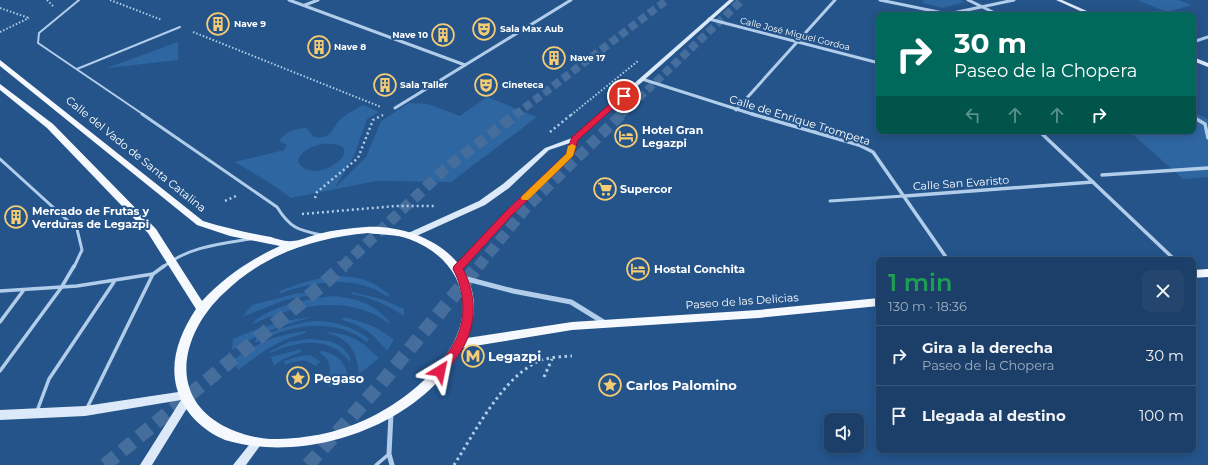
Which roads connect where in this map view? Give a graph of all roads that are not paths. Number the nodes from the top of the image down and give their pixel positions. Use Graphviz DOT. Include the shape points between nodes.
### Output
graph roads {
  1 [pos="79,0"];
  2 [pos="289,0"];
  3 [pos="318,0"];
  4 [pos="571,0"];
  5 [pos="732,0"];
  6 [pos="835,0"];
  7 [pos="880,0"];
  8 [pos="968,0"];
  9 [pos="1014,0"];
  10 [pos="1058,0"];
  11 [pos="304,5"];
  12 [pos="982,6"];
  13 [pos="938,12"];
  14 [pos="956,12"];
  15 [pos="993,12"];
  16 [pos="1085,12"];
  17 [pos="708,19"];
  18 [pos="180,27"];
  19 [pos="1208,37"];
  20 [pos="1196,41"];
  21 [pos="797,42"];
  22 [pos="1196,60"];
  23 [pos="0,62"];
  24 [pos="876,62"];
  25 [pos="465,65"];
  26 [pos="1208,65"];
  27 [pos="77,69"];
  28 [pos="642,79"];
  29 [pos="0,86"];
  30 [pos="395,108"];
  31 [pos="736,110"];
  32 [pos="1196,119"];
  33 [pos="1042,134"];
  34 [pos="1208,138"];
  35 [pos="574,139"];
  36 [pos="0,159"];
  37 [pos="1208,168"];
  38 [pos="1102,175"];
  39 [pos="1093,182"];
  40 [pos="905,196"];
  41 [pos="830,202"];
  42 [pos="323,235"];
  43 [pos="409,236"];
  44 [pos="256,238"];
  45 [pos="293,244"];
  46 [pos="946,257"];
  47 [pos="1172,257"];
  48 [pos="170,260"];
  49 [pos="460,273"];
  50 [pos="1208,273"];
  51 [pos="153,274"];
  52 [pos="1196,274"];
  53 [pos="114,282"];
  54 [pos="61,288"];
  55 [pos="0,291"];
  56 [pos="23,291"];
  57 [pos="876,302"];
  58 [pos="202,310"];
  59 [pos="0,322"];
  60 [pos="607,324"];
  61 [pos="459,344"];
  62 [pos="0,371"];
  63 [pos="186,397"];
  64 [pos="85,411"];
  65 [pos="36,412"];
  66 [pos="0,414"];
  67 [pos="391,414"];
  68 [pos="257,443"];
  69 [pos="389,454"];
  70 [pos="146,465"];
  71 [pos="239,465"];
  72 [pos="376,465"];
  73 [pos="392,465"];
  1 -- 27 [label="lane" via="39,33 38,43"];
  2 -- 11 [label="street"];
  3 -- 11 [label="street"];
  4 -- 25 [label="street"];
  5 -- 17 [label="street"];
  6 -- 21 [label="street"];
  7 -- 13 [label="street"];
  8 -- 12 [label="street"];
  9 -- 12 [label="street"];
  10 -- 16 [label="street"];
  11 -- 25 [label="street"];
  12 -- 14 [label="street"];
  12 -- 15 [label="street"];
  17 -- 21 [label="street, Calle José Miguel Gordoa"];
  17 -- 28 [label="street"];
  18 -- 27 [label="lane"];
  19 -- 20 [label="street"];
  21 -- 24 [label="street, Calle José Miguel Gordoa"];
  21 -- 31 [label="street"];
  22 -- 26 [label="street"];
  23 -- 44 [label="main road, Calle del Vado de Santa Catalina" via="200,223"];
  25 -- 30 [label="street"];
  27 -- 42 [label="lane" via="278,207 285,221 293,228"];
  28 -- 31 [label="street, Calle de Enrique Trompeta"];
  28 -- 35 [label="street"];
  29 -- 48 [label="main road" via="50,126 72,148 152,231"];
  31 -- 40 [label="street, Calle de Enrique Trompeta" via="859,145 872,152"];
  32 -- 34 [label="street" via="1205,124"];
  33 -- 39 [label="street"];
  35 -- 43 [label="street" via="547,149 506,186 482,203"];
  35 -- 49 [label="street" via="570,154 508,214"];
  36 -- 54 [label="lane" via="77,229 82,250"];
  37 -- 38 [label="street"];
  39 -- 40 [label="street, Calle San Evaristo"];
  39 -- 47 [label="street"];
  40 -- 41 [label="lane, Calle San Evaristo"];
  40 -- 46 [label="street, Calle de Enrique Trompeta"];
  42 -- 43 [label="main road" via="368,230"];
  42 -- 45 [label="main road"];
  43 -- 49 [label="main road" via="429,244 445,255"];
  44 -- 45 [label="main road, Calle del Vado de Santa Catalina"];
  44 -- 48 [label="lane" via="198,248"];
  45 -- 58 [label="main road" via="266,256 242,271 220,289"];
  48 -- 51 [label="lane"];
  48 -- 58 [label="main road"];
  49 -- 60 [label="street" via="513,291 571,302"];
  49 -- 61 [label="main road" via="468,293 468,309 466,326"];
  50 -- 52 [label="main road"];
  51 -- 53 [label="lane"];
  51 -- 64 [label="lane"];
  53 -- 54 [label="lane"];
  53 -- 65 [label="lane" via="49,379"];
  54 -- 56 [label="lane"];
  54 -- 62 [label="lane"];
  55 -- 56 [label="lane"];
  56 -- 59 [label="lane"];
  57 -- 60 [label="main road, Paseo de las Delicias" via="758,314"];
  58 -- 63 [label="main road" via="191,326 182,349 180,372"];
  60 -- 61 [label="main road, Paseo de las Delicias" via="556,328"];
  61 -- 67 [label="main road" via="440,371 417,395"];
  63 -- 64 [label="street"];
  63 -- 68 [label="main road" via="198,416 213,428 234,438"];
  63 -- 70 [label="street"];
  64 -- 65 [label="street"];
  65 -- 66 [label="street"];
  67 -- 68 [label="main road" via="359,429 325,440 289,445"];
  67 -- 69 [label="street"];
  68 -- 71 [label="street"];
  69 -- 72 [label="lane"];
  69 -- 73 [label="street"];
}
